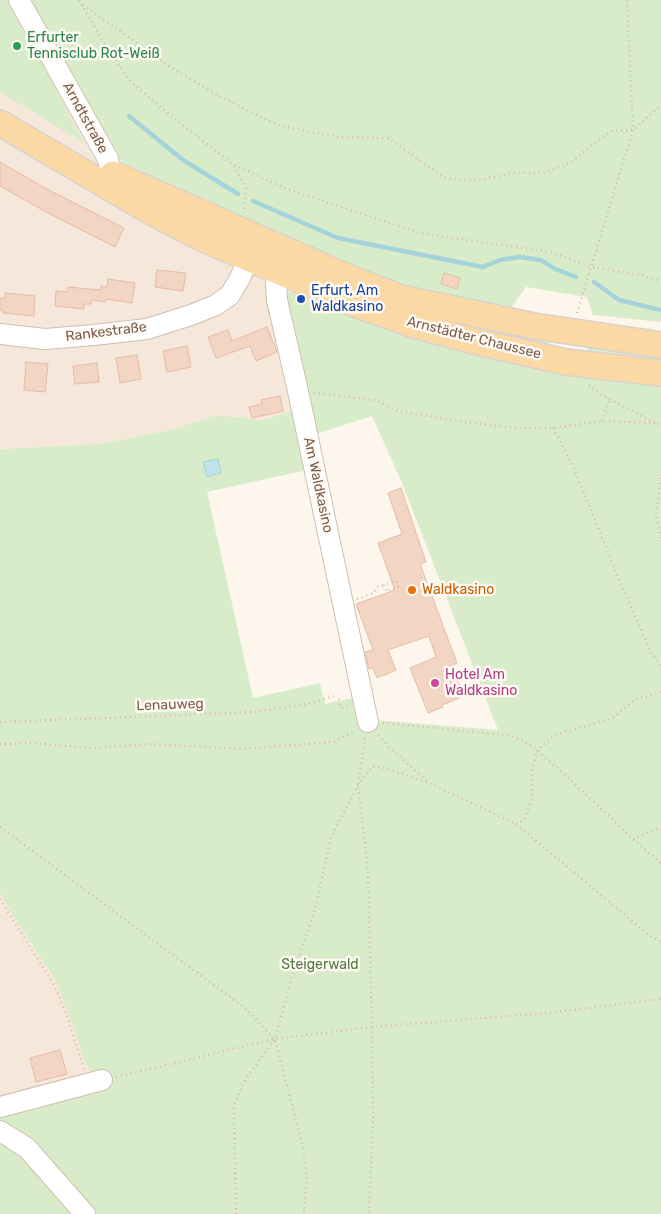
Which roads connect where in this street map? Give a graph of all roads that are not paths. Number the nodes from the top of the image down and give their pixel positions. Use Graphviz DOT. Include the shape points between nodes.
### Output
graph roads {
  1 [pos="19,0"];
  2 [pos="0,104"];
  3 [pos="0,123"];
  4 [pos="108,179"];
  5 [pos="253,248"];
  6 [pos="280,260"];
  7 [pos="0,334"];
  8 [pos="661,345"];
  9 [pos="661,373"];
  10 [pos="368,722"];
  11 [pos="93,1083"];
  12 [pos="0,1107"];
  13 [pos="0,1131"];
  14 [pos="85,1214"];
  1 -- 4 [label="street, Arndtstraße" via="108,159"];
  2 -- 4 [label="main road"];
  3 -- 4 [label="main road"];
  4 -- 5 [label="main road, Arnstädter Chaussee"];
  5 -- 6 [label="main road, Arnstädter Chaussee"];
  5 -- 7 [label="street, Rankestraße" via="230,295 216,305 191,315 147,329 94,335 45,339"];
  6 -- 8 [label="main road, Arnstädter Chaussee" via="345,276 401,298 572,332"];
  6 -- 9 [label="main road, Arnstädter Chaussee" via="352,303 417,326 566,362"];
  6 -- 10 [label="street, Am Waldkasino" via="277,300"];
  11 -- 12 [label="street"];
  13 -- 14 [label="street" via="27,1148"];
}
